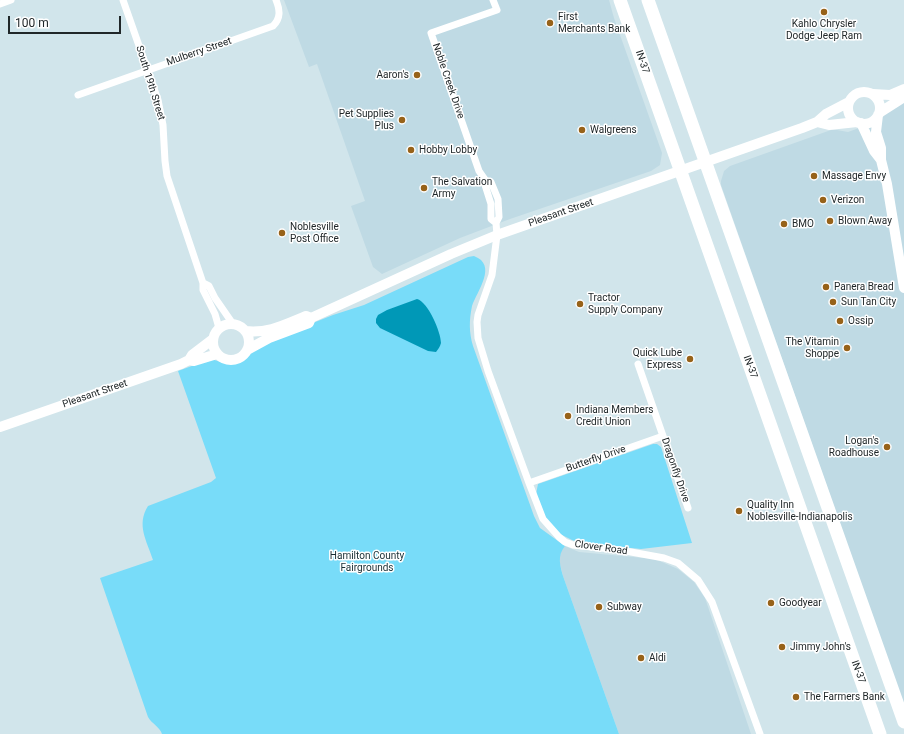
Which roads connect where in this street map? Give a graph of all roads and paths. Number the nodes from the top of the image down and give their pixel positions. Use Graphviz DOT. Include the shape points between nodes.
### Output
graph roads {
  1 [pos="11,0"];
  2 [pos="123,0"];
  3 [pos="276,0"];
  4 [pos="493,0"];
  5 [pos="620,0"];
  6 [pos="648,0"];
  7 [pos="0,4"];
  8 [pos="148,70"];
  9 [pos="904,89"];
  10 [pos="873,94"];
  11 [pos="78,95"];
  12 [pos="904,97"];
  13 [pos="849,102"];
  14 [pos="878,114"];
  15 [pos="817,122"];
  16 [pos="859,123"];
  17 [pos="881,160"];
  18 [pos="705,162"];
  19 [pos="681,171"];
  20 [pos="497,235"];
  21 [pos="203,283"];
  22 [pos="904,288"];
  23 [pos="311,318"];
  24 [pos="233,324"];
  25 [pos="219,328"];
  26 [pos="245,331"];
  27 [pos="213,339"];
  28 [pos="247,350"];
  29 [pos="217,354"];
  30 [pos="189,360"];
  31 [pos="638,364"];
  32 [pos="0,427"];
  33 [pos="663,436"];
  34 [pos="529,483"];
  35 [pos="688,508"];
  36 [pos="904,722"];
  37 [pos="760,734"];
  38 [pos="880,734"];
  1 -- 7 [label="street"];
  2 -- 8 [label="street, South 19th Street"];
  3 -- 8 [label="street, Mulberry Street" via="280,15 275,24"];
  4 -- 20 [label="street, Noble Creek Drive" via="497,10 431,33 479,171 486,181 491,182 498,199 500,218 496,223"];
  5 -- 19 [label="highway, IN-37"];
  6 -- 18 [label="highway"];
  8 -- 11 [label="street, Mulberry Street"];
  8 -- 21 [label="street, South 19th Street" via="162,116 167,176"];
  9 -- 10 [label="street" via="890,95"];
  10 -- 13 [label="street" via="857,93"];
  10 -- 14 [label="street" via="880,109"];
  12 -- 14 [label="street"];
  13 -- 15 [label="street, Pleasant Street" via="826,114"];
  13 -- 16 [label="street" via="849,114"];
  14 -- 16 [label="street" via="869,123"];
  14 -- 17 [label="street" via="876,132 881,148"];
  15 -- 16 [label="street, Pleasant Street" via="829,125"];
  15 -- 18 [label="street, Pleasant Street"];
  16 -- 17 [label="street"];
  17 -- 22 [label="street"];
  18 -- 19 [label="street, Pleasant Street"];
  18 -- 36 [label="highway"];
  19 -- 20 [label="street, Pleasant Street"];
  19 -- 38 [label="highway, IN-37"];
  20 -- 23 [label="street, Pleasant Street"];
  20 -- 34 [label="street, Clover Road" via="492,276 478,315 477,334"];
  21 -- 24 [label="street, South 19th Street" via="209,286"];
  21 -- 25 [label="street, South 19th Street" via="203,290"];
  23 -- 26 [label="street, Pleasant Street" via="306,316 263,332"];
  23 -- 28 [label="street, Pleasant Street" via="309,323 269,338"];
  24 -- 25 [label="street"];
  24 -- 26 [label="street"];
  25 -- 27 [label="street"];
  26 -- 28 [label="street" via="249,339"];
  27 -- 29 [label="street"];
  27 -- 30 [label="street, Pleasant Street"];
  28 -- 29 [label="street" via="233,360"];
  29 -- 30 [label="street, Pleasant Street" via="194,361"];
  30 -- 32 [label="street, Pleasant Street"];
  31 -- 33 [label="street, Dragonfly Drive"];
  33 -- 34 [label="street, Butterfly Drive"];
  33 -- 35 [label="street, Dragonfly Drive"];
  34 -- 37 [label="street, Clover Road" via="543,519 565,542 582,547 664,558 678,563 698,580 712,602"];
}
